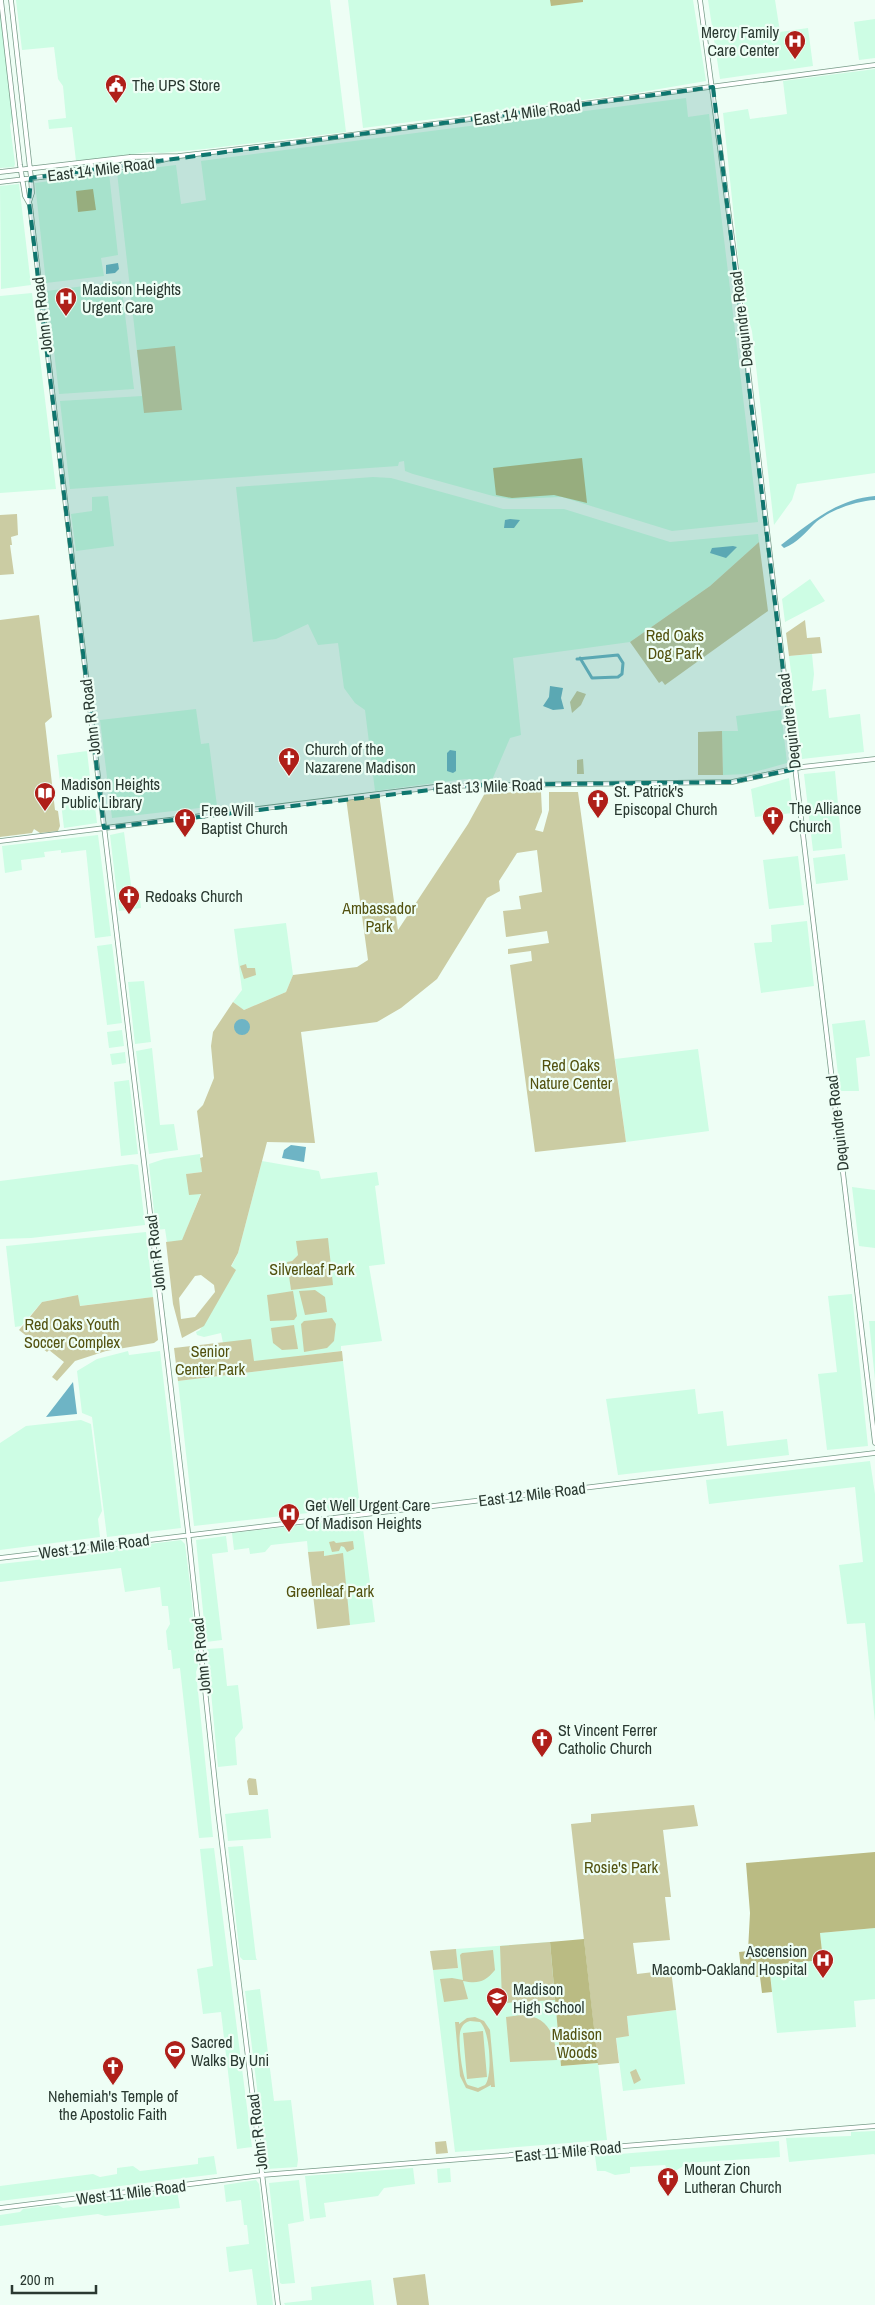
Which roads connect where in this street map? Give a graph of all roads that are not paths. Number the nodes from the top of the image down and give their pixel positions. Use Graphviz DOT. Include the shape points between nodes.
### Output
graph roads {
  1 [pos="1,0"];
  2 [pos="11,0"];
  3 [pos="700,0"];
  4 [pos="4,26"];
  5 [pos="14,28"];
  6 [pos="6,44"];
  7 [pos="16,45"];
  8 [pos="875,65"];
  9 [pos="12,84"];
  10 [pos="713,87"];
  11 [pos="22,90"];
  12 [pos="13,98"];
  13 [pos="24,106"];
  14 [pos="19,148"];
  15 [pos="28,152"];
  16 [pos="157,155"];
  17 [pos="179,156"];
  18 [pos="130,157"];
  19 [pos="91,162"];
  20 [pos="140,165"];
  21 [pos="119,168"];
  22 [pos="30,169"];
  23 [pos="112,169"];
  24 [pos="22,170"];
  25 [pos="0,172"];
  26 [pos="70,173"];
  27 [pos="31,178"];
  28 [pos="22,179"];
  29 [pos="0,182"];
  30 [pos="29,202"];
  31 [pos="875,759"];
  32 [pos="795,769"];
  33 [pos="104,828"];
  34 [pos="0,840"];
  35 [pos="875,1443"];
  36 [pos="875,1452"];
  37 [pos="188,1534"];
  38 [pos="0,1558"];
  39 [pos="875,2126"];
  40 [pos="262,2175"];
  41 [pos="0,2208"];
  42 [pos="278,2305"];
  1 -- 4 [label="main road, John R Road"];
  2 -- 5 [label="main road, John R Road"];
  3 -- 10 [label="main road, Dequindre Road"];
  4 -- 5 [label="main road" via="9,31"];
  4 -- 6 [label="main road, John R Road"];
  5 -- 7 [label="main road, John R Road"];
  6 -- 7 [label="main road" via="12,41"];
  6 -- 9 [label="main road, John R Road"];
  7 -- 11 [label="main road, John R Road"];
  8 -- 10 [label="main road, East 14 Mile Road"];
  9 -- 11 [label="main road" via="15,90"];
  9 -- 12 [label="main road, John R Road"];
  10 -- 17 [label="main road, East 14 Mile Road"];
  10 -- 32 [label="main road, Dequindre Road"];
  11 -- 13 [label="main road, John R Road"];
  12 -- 13 [label="main road"];
  12 -- 14 [label="main road, John R Road"];
  13 -- 15 [label="main road, John R Road"];
  14 -- 15 [label="main road" via="23,153"];
  14 -- 24 [label="main road, John R Road"];
  15 -- 22 [label="main road, John R Road"];
  16 -- 17 [label="main road, East 14 Mile Road"];
  16 -- 18 [label="main road, East 14 Mile Road"];
  16 -- 20 [label="main road" via="156,161"];
  17 -- 20 [label="main road, East 14 Mile Road"];
  18 -- 19 [label="main road, East 14 Mile Road"];
  18 -- 21 [label="main road" via="132,163"];
  18 -- 23 [label="main road" via="111,162"];
  19 -- 22 [label="main road, East 14 Mile Road"];
  19 -- 26 [label="main road" via="92,168"];
  20 -- 21 [label="main road, East 14 Mile Road"];
  21 -- 23 [label="main road, East 14 Mile Road"];
  22 -- 24 [label="main road, East 14 Mile Road"];
  22 -- 27 [label="main road, John R Road"];
  23 -- 26 [label="main road, East 14 Mile Road"];
  24 -- 25 [label="main road, East 14 Mile Road"];
  24 -- 28 [label="main road, John R Road"];
  26 -- 27 [label="main road, East 14 Mile Road"];
  27 -- 28 [label="main road, East 14 Mile Road"];
  27 -- 30 [label="main road, John R Road"];
  28 -- 29 [label="main road, East 14 Mile Road"];
  28 -- 30 [label="main road, John R Road"];
  30 -- 33 [label="main road, John R Road"];
  31 -- 32 [label="main road, East 13 Mile Road"];
  32 -- 33 [label="main road, East 13 Mile Road" via="729,782 442,786"];
  32 -- 35 [label="main road, Dequindre Road"];
  33 -- 34 [label="main road, East 13 Mile Road"];
  33 -- 37 [label="main road, John R Road"];
  36 -- 37 [label="main road, East 12 Mile Road"];
  37 -- 38 [label="main road, West 12 Mile Road"];
  37 -- 40 [label="main road, John R Road"];
  39 -- 40 [label="main road, East 11 Mile Road"];
  40 -- 41 [label="main road, West 11 Mile Road"];
  40 -- 42 [label="main road, John R Road"];
}
